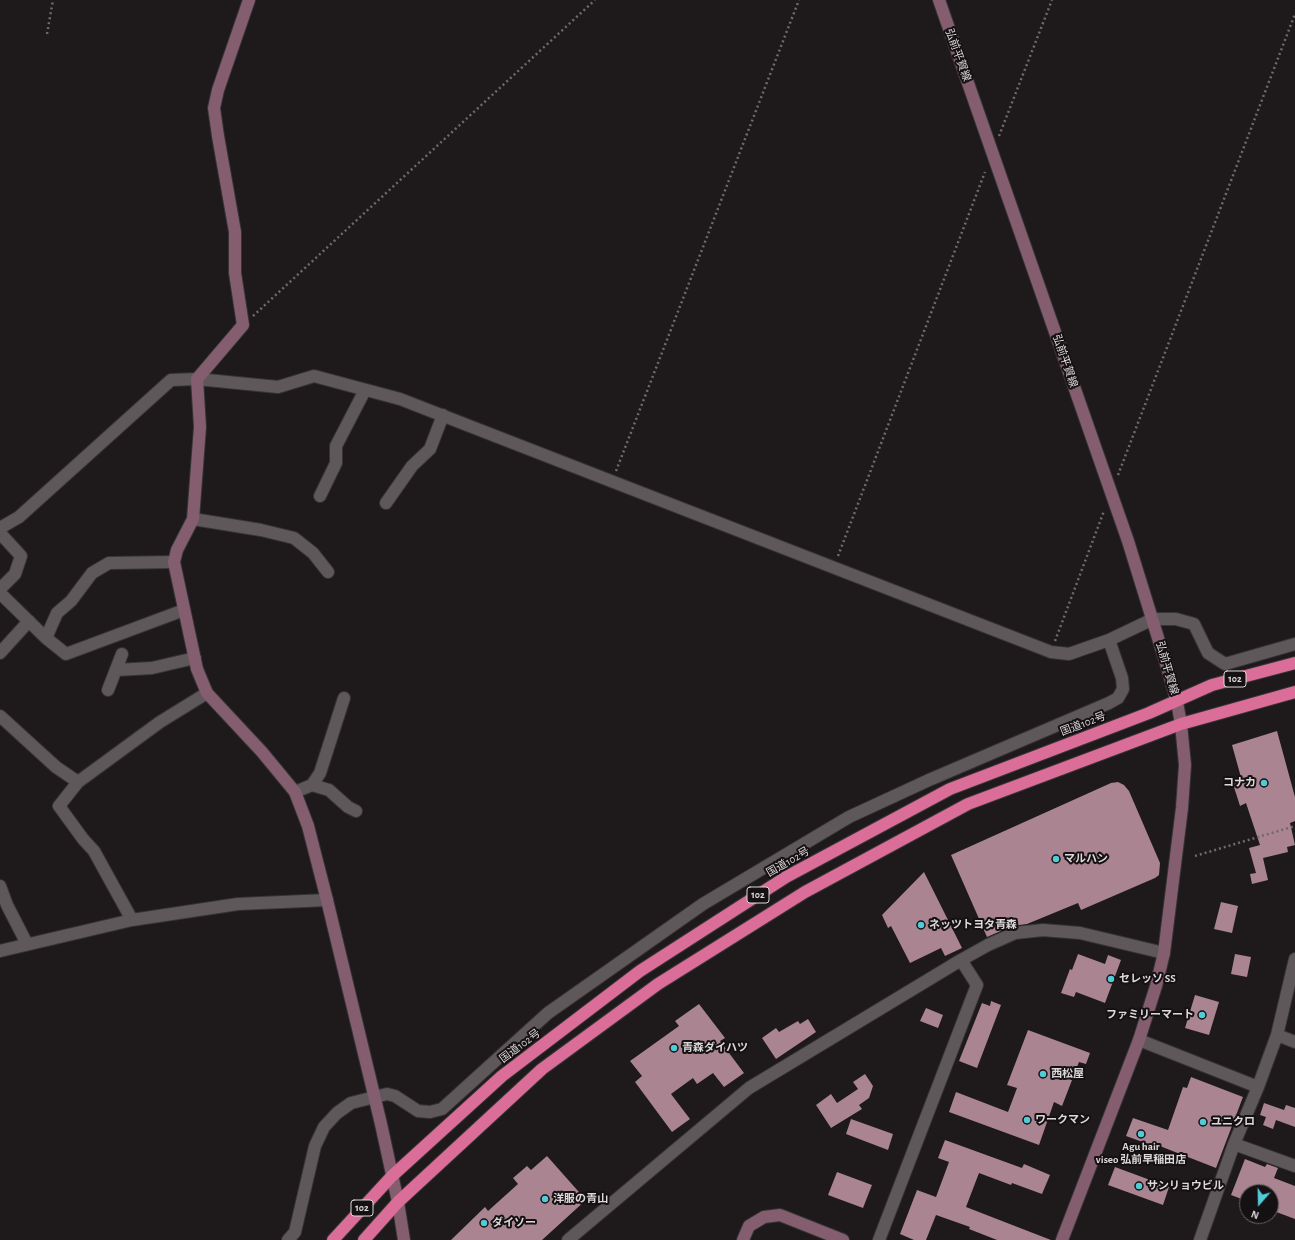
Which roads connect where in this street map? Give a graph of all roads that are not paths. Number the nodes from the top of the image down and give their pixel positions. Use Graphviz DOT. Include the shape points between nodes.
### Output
graph roads {
  1 [pos="249,0"];
  2 [pos="939,0"];
  3 [pos="197,379"];
  4 [pos="365,390"];
  5 [pos="443,415"];
  6 [pos="320,496"];
  7 [pos="386,503"];
  8 [pos="193,519"];
  9 [pos="0,528"];
  10 [pos="0,533"];
  11 [pos="174,562"];
  12 [pos="328,572"];
  13 [pos="0,590"];
  14 [pos="0,594"];
  15 [pos="184,610"];
  16 [pos="1153,619"];
  17 [pos="29,621"];
  18 [pos="46,638"];
  19 [pos="1110,640"];
  20 [pos="1295,644"];
  21 [pos="0,653"];
  22 [pos="122,654"];
  23 [pos="195,658"];
  24 [pos="1295,663"];
  25 [pos="116,670"];
  26 [pos="108,690"];
  27 [pos="1295,692"];
  28 [pos="207,693"];
  29 [pos="344,698"];
  30 [pos="1177,702"];
  31 [pos="0,716"];
  32 [pos="1181,724"];
  33 [pos="78,782"];
  34 [pos="312,785"];
  35 [pos="295,792"];
  36 [pos="356,811"];
  37 [pos="0,886"];
  38 [pos="327,900"];
  39 [pos="132,920"];
  40 [pos="27,944"];
  41 [pos="0,951"];
  42 [pos="1164,953"];
  43 [pos="1295,959"];
  44 [pos="961,960"];
  45 [pos="1277,1035"];
  46 [pos="1139,1040"];
  47 [pos="1295,1042"];
  48 [pos="1258,1087"];
  49 [pos="374,1096"];
  50 [pos="1234,1144"];
  51 [pos="1295,1166"];
  52 [pos="392,1176"];
  53 [pos="398,1202"];
  54 [pos="288,1240"];
  55 [pos="333,1240"];
  56 [pos="364,1240"];
  57 [pos="404,1240"];
  58 [pos="568,1240"];
  59 [pos="743,1240"];
  60 [pos="843,1240"];
  61 [pos="879,1240"];
  62 [pos="1062,1240"];
  63 [pos="1200,1240"];
  1 -- 3 [label="street" via="214,108 235,232 235,273 243,325"];
  2 -- 16 [label="street, 弘前平賀線"];
  3 -- 4 [label="street" via="278,388 314,376"];
  3 -- 8 [label="street" via="200,427"];
  3 -- 9 [label="street" via="172,380 19,517"];
  4 -- 5 [label="street" via="400,399"];
  4 -- 6 [label="street" via="336,446 336,463"];
  5 -- 7 [label="street" via="430,448 412,466"];
  5 -- 19 [label="street" via="1050,652 1069,654"];
  8 -- 11 [label="street" via="177,550"];
  8 -- 12 [label="street" via="294,538 313,554"];
  10 -- 13 [label="street" via="21,556 15,574"];
  11 -- 15 [label="street"];
  11 -- 18 [label="street" via="109,563 92,573 71,601 57,613"];
  14 -- 17 [label="street"];
  15 -- 18 [label="street" via="66,654"];
  15 -- 23 [label="street"];
  16 -- 19 [label="street"];
  16 -- 20 [label="street" via="1176,619 1194,624 1208,653 1225,664"];
  16 -- 30 [label="street, 弘前平賀線"];
  17 -- 18 [label="street"];
  17 -- 21 [label="street"];
  19 -- 49 [label="street" via="1123,689 1118,698 1109,704 929,780 849,817 703,904 548,1013 442,1109 418,1111 395,1096"];
  22 -- 25 [label="street"];
  23 -- 25 [label="street" via="152,668"];
  23 -- 28 [label="street"];
  24 -- 30 [label="highway, 国道102号 / 102" via="1212,685"];
  25 -- 26 [label="street"];
  27 -- 32 [label="highway, 102"];
  28 -- 33 [label="street" via="160,722"];
  28 -- 35 [label="street"];
  29 -- 34 [label="street" via="320,772"];
  30 -- 32 [label="street, 弘前平賀線"];
  30 -- 52 [label="highway, 国道102号 / 102" via="950,789 786,877 640,971 502,1076"];
  31 -- 33 [label="street" via="56,767"];
  32 -- 42 [label="street, 弘前平賀線" via="1185,765 1182,808"];
  32 -- 53 [label="highway, 102" via="968,804 805,892 658,984 542,1069"];
  33 -- 39 [label="street" via="59,806 82,839 94,851"];
  34 -- 35 [label="street"];
  34 -- 36 [label="street" via="329,790"];
  35 -- 38 [label="street" via="308,826"];
  37 -- 40 [label="street"];
  38 -- 39 [label="street" via="238,904"];
  38 -- 49 [label="street"];
  39 -- 40 [label="street"];
  40 -- 41 [label="street"];
  42 -- 44 [label="street" via="1080,933 1043,930 1015,933"];
  42 -- 46 [label="street, 弘前平賀線"];
  43 -- 45 [label="street"];
  44 -- 58 [label="street" via="749,1088"];
  44 -- 61 [label="street" via="977,985"];
  45 -- 47 [label="street"];
  45 -- 48 [label="street"];
  46 -- 48 [label="street"];
  46 -- 62 [label="street, 弘前平賀線"];
  48 -- 50 [label="street"];
  49 -- 52 [label="street"];
  49 -- 54 [label="street" via="351,1103 336,1113 324,1127 315,1146 295,1232"];
  50 -- 51 [label="street"];
  50 -- 63 [label="street"];
  52 -- 53 [label="street"];
  52 -- 55 [label="highway, 国道102号 / 102"];
  53 -- 56 [label="highway, 102"];
  53 -- 57 [label="street"];
  59 -- 60 [label="street" via="749,1226 764,1217 780,1215"];
}
